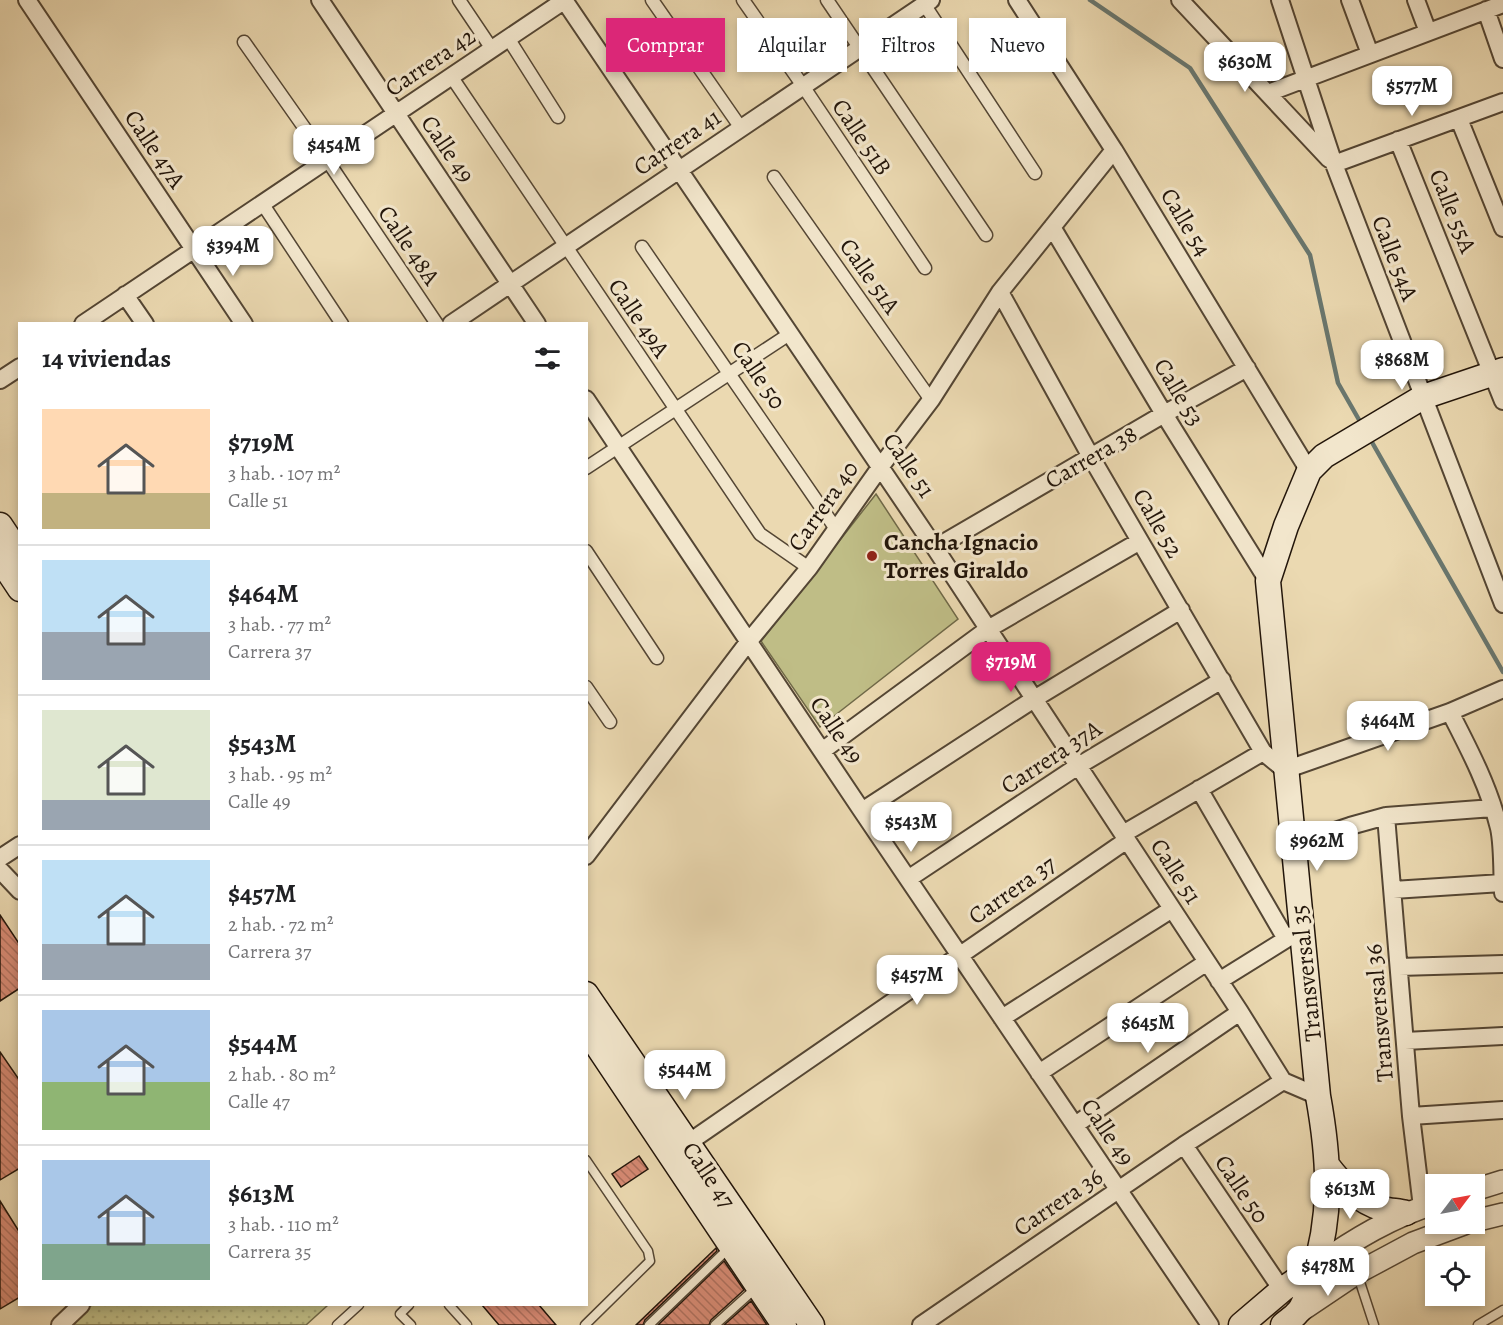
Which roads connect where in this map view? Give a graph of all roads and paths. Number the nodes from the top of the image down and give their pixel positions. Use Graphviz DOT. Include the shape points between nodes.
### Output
graph roads {
  1 [pos="27,0"];
  2 [pos="320,0"];
  3 [pos="459,0"];
  4 [pos="565,0"];
  5 [pos="652,0"];
  6 [pos="743,0"];
  7 [pos="827,0"];
  8 [pos="1017,0"];
  9 [pos="1180,0"];
  10 [pos="1280,0"];
  11 [pos="1350,0"];
  12 [pos="1416,0"];
  13 [pos="919,4"];
  14 [pos="1503,4"];
  15 [pos="1486,10"];
  16 [pos="900,18"];
  17 [pos="1428,32"];
  18 [pos="508,38"];
  19 [pos="244,42"];
  20 [pos="859,48"];
  21 [pos="492,49"];
  22 [pos="1370,54"];
  23 [pos="1503,59"];
  24 [pos="875,72"];
  25 [pos="451,76"];
  26 [pos="1305,78"];
  27 [pos="803,86"];
  28 [pos="1268,93"];
  29 [pos="1503,102"];
  30 [pos="396,114"];
  31 [pos="558,117"];
  32 [pos="1459,119"];
  33 [pos="741,128"];
  34 [pos="1398,140"];
  35 [pos="1114,150"];
  36 [pos="327,160"];
  37 [pos="1334,164"];
  38 [pos="680,169"];
  39 [pos="1035,173"];
  40 [pos="774,177"];
  41 [pos="262,203"];
  42 [pos="1052,227"];
  43 [pos="1503,228"];
  44 [pos="986,235"];
  45 [pos="566,246"];
  46 [pos="642,247"];
  47 [pos="194,249"];
  48 [pos="925,268"];
  49 [pos="510,283"];
  50 [pos="1000,292"];
  51 [pos="125,296"];
  52 [pos="86,322"];
  53 [pos="144,322"];
  54 [pos="243,322"];
  55 [pos="341,322"];
  56 [pos="436,322"];
  57 [pos="454,322"];
  58 [pos="536,322"];
  59 [pos="791,333"];
  60 [pos="18,368"];
  61 [pos="1247,368"];
  62 [pos="1498,372"];
  63 [pos="729,374"];
  64 [pos="0,380"];
  65 [pos="1423,397"];
  66 [pos="931,400"];
  67 [pos="1503,400"];
  68 [pos="588,402"];
  69 [pos="675,409"];
  70 [pos="1164,414"];
  71 [pos="618,446"];
  72 [pos="1091,457"];
  73 [pos="881,466"];
  74 [pos="588,467"];
  75 [pos="1309,471"];
  76 [pos="0,525"];
  77 [pos="836,530"];
  78 [pos="1140,540"];
  79 [pos="935,548"];
  80 [pos="18,552"];
  81 [pos="588,554"];
  82 [pos="0,559"];
  83 [pos="809,568"];
  84 [pos="1268,581"];
  85 [pos="18,585"];
  86 [pos="1503,604"];
  87 [pos="1181,610"];
  88 [pos="988,629"];
  89 [pos="749,641"];
  90 [pos="657,658"];
  91 [pos="1222,680"];
  92 [pos="1503,689"];
  93 [pos="588,690"];
  94 [pos="1034,699"];
  95 [pos="1450,712"];
  96 [pos="610,722"];
  97 [pos="822,751"];
  98 [pos="1263,752"];
  99 [pos="1078,766"];
  100 [pos="1286,770"];
  101 [pos="1199,789"];
  102 [pos="1493,808"];
  103 [pos="862,811"];
  104 [pos="1386,816"];
  105 [pos="1125,837"];
  106 [pos="18,846"];
  107 [pos="1293,846"];
  108 [pos="589,847"];
  109 [pos="0,858"];
  110 [pos="0,870"];
  111 [pos="908,879"];
  112 [pos="1502,884"];
  113 [pos="18,889"];
  114 [pos="1393,890"];
  115 [pos="1503,893"];
  116 [pos="1172,909"];
  117 [pos="1294,934"];
  118 [pos="960,955"];
  119 [pos="1207,962"];
  120 [pos="1503,964"];
  121 [pos="1399,967"];
  122 [pos="1219,981"];
  123 [pos="588,997"];
  124 [pos="1240,1012"];
  125 [pos="1002,1018"];
  126 [pos="588,1032"];
  127 [pos="1503,1036"];
  128 [pos="1405,1041"];
  129 [pos="1039,1073"];
  130 [pos="1283,1081"];
  131 [pos="1318,1096"];
  132 [pos="1503,1110"];
  133 [pos="1411,1116"];
  134 [pos="1075,1125"];
  135 [pos="688,1143"];
  136 [pos="1184,1145"];
  137 [pos="588,1163"];
  138 [pos="1328,1165"];
  139 [pos="1503,1182"];
  140 [pos="1485,1187"];
  141 [pos="1118,1190"];
  142 [pos="1421,1207"];
  143 [pos="1503,1214"];
  144 [pos="1485,1218"];
  145 [pos="1438,1234"];
  146 [pos="739,1240"];
  147 [pos="1316,1266"];
  148 [pos="1357,1273"];
  149 [pos="758,1287"];
  150 [pos="1282,1290"];
  151 [pos="80,1306"];
  152 [pos="359,1306"];
  153 [pos="408,1306"];
  154 [pos="450,1306"];
  155 [pos="1503,1310"];
  156 [pos="1291,1318"];
  157 [pos="60,1325"];
  158 [pos="337,1325"];
  159 [pos="411,1325"];
  160 [pos="467,1325"];
  161 [pos="585,1325"];
  162 [pos="649,1325"];
  163 [pos="715,1325"];
  164 [pos="784,1325"];
  165 [pos="812,1325"];
  166 [pos="921,1325"];
  167 [pos="1210,1325"];
  168 [pos="1241,1325"];
  169 [pos="1374,1325"];
  170 [pos="1478,1325"];
  1 -- 47 [label="street, Calle 47A"];
  2 -- 30 [label="street, Calle 49"];
  3 -- 21 [label="street"];
  4 -- 18 [label="street, Carrera 42"];
  4 -- 38 [label="street, Calle 51"];
  5 -- 33 [label="street"];
  6 -- 27 [label="street, Calle 51B"];
  7 -- 20 [label="street"];
  8 -- 35 [label="street, Calle 54"];
  9 -- 28 [label="street"];
  10 -- 26 [label="street, Calle 54A"];
  11 -- 22 [label="street"];
  12 -- 17 [label="street"];
  13 -- 16 [label="street, Carrera 41"];
  13 -- 39 [label="street"];
  14 -- 15 [label="street"];
  15 -- 17 [label="street"];
  15 -- 23 [label="street"];
  17 -- 22 [label="street"];
  18 -- 21 [label="street, Carrera 42"];
  18 -- 31 [label="street"];
  19 -- 36 [label="street, Calle 48A"];
  20 -- 27 [label="street, Carrera 41"];
  21 -- 25 [label="street, Carrera 42"];
  22 -- 26 [label="street"];
  24 -- 44 [label="street"];
  25 -- 30 [label="street, Carrera 42"];
  25 -- 45 [label="street, Calle 49A"];
  26 -- 28 [label="street"];
  26 -- 37 [label="street, Calle 54A"];
  27 -- 33 [label="street, Carrera 41"];
  27 -- 48 [label="street, Calle 51B"];
  28 -- 37 [label="street"];
  29 -- 32 [label="street"];
  30 -- 36 [label="street, Carrera 42"];
  30 -- 49 [label="street, Calle 49"];
  32 -- 34 [label="street"];
  32 -- 43 [label="street"];
  33 -- 38 [label="street, Carrera 41"];
  34 -- 37 [label="street"];
  34 -- 62 [label="street, Calle 55A"];
  35 -- 42 [label="street, Carrera 40"];
  35 -- 61 [label="street, Calle 54"];
  36 -- 41 [label="street, Carrera 42"];
  36 -- 56 [label="street, Calle 48A"];
  37 -- 65 [label="street, Calle 54A"];
  38 -- 45 [label="street, Carrera 41"];
  38 -- 59 [label="street, Calle 51"];
  40 -- 66 [label="street, Calle 51A"];
  41 -- 47 [label="street, Carrera 42"];
  41 -- 55 [label="street"];
  42 -- 50 [label="street, Carrera 40"];
  42 -- 70 [label="street, Calle 53"];
  45 -- 49 [label="street, Carrera 41"];
  45 -- 69 [label="street, Calle 49A"];
  46 -- 63 [label="street, Calle 50"];
  47 -- 51 [label="street, Carrera 42"];
  47 -- 54 [label="street, Calle 47A"];
  49 -- 57 [label="street, Carrera 41"];
  49 -- 58 [label="street, Calle 49"];
  50 -- 66 [label="street, Carrera 40"];
  50 -- 72 [label="street, Calle 52"];
  51 -- 52 [label="street, Carrera 42"];
  51 -- 53 [label="street"];
  59 -- 63 [label="street"];
  59 -- 73 [label="street, Calle 51"];
  60 -- 64 [label="street"];
  61 -- 70 [label="street, Carrera 38"];
  61 -- 75 [label="street, Calle 54"];
  62 -- 65 [label="main road"];
  62 -- 67 [label="street, Calle 55A"];
  63 -- 69 [label="street"];
  63 -- 77 [label="street, Calle 50"];
  65 -- 75 [label="main road" via="1324,456"];
  65 -- 86 [label="street, Calle 54A"];
  66 -- 73 [label="street, Carrera 40"];
  68 -- 71 [label="street, Calle 49"];
  69 -- 71 [label="street"];
  69 -- 83 [label="street, Calle 49A" via="760,534"];
  70 -- 72 [label="street, Carrera 38"];
  70 -- 84 [label="street, Calle 53"];
  71 -- 74 [label="street"];
  71 -- 89 [label="street, Calle 49"];
  72 -- 78 [label="street, Calle 52"];
  72 -- 79 [label="street, Carrera 38"];
  73 -- 77 [label="street, Carrera 40"];
  73 -- 79 [label="street, Calle 51"];
  75 -- 84 [label="main road, Transversal 35"];
  76 -- 80 [label="main road"];
  77 -- 83 [label="street, Carrera 40"];
  78 -- 87 [label="street, Calle 52"];
  78 -- 88 [label="street"];
  79 -- 88 [label="street, Calle 51"];
  81 -- 90 [label="street"];
  82 -- 85 [label="main road"];
  83 -- 89 [label="street, Carrera 40"];
  84 -- 100 [label="main road, Transversal 35"];
  87 -- 91 [label="street, Calle 52"];
  87 -- 94 [label="street"];
  88 -- 94 [label="street, Calle 51"];
  88 -- 97 [label="street"];
  89 -- 97 [label="street, Calle 49"];
  89 -- 108 [label="street, Carrera 40"];
  91 -- 98 [label="street, Calle 52"];
  91 -- 99 [label="street, Carrera 37A"];
  92 -- 95 [label="street"];
  93 -- 96 [label="street"];
  94 -- 99 [label="street, Calle 51"];
  94 -- 103 [label="street"];
  95 -- 100 [label="street"];
  95 -- 102 [label="street"];
  97 -- 103 [label="street, Calle 49"];
  98 -- 100 [label="street, Calle 52"];
  98 -- 101 [label="street, Carrera 37"];
  99 -- 105 [label="street, Calle 51"];
  99 -- 111 [label="street, Carrera 37A"];
  100 -- 107 [label="main road, Transversal 35"];
  101 -- 105 [label="street, Carrera 37"];
  101 -- 117 [label="street"];
  102 -- 104 [label="street"];
  102 -- 112 [label="street" via="1499,830"];
  103 -- 111 [label="street, Calle 49"];
  104 -- 107 [label="street"];
  104 -- 114 [label="street, Transversal 36"];
  105 -- 116 [label="street, Calle 51"];
  105 -- 118 [label="street, Carrera 37"];
  106 -- 109 [label="street"];
  107 -- 117 [label="main road, Transversal 35"];
  110 -- 113 [label="street"];
  111 -- 118 [label="street, Calle 49"];
  112 -- 114 [label="street"];
  112 -- 115 [label="street"];
  114 -- 121 [label="street, Transversal 36"];
  116 -- 119 [label="street, Calle 51"];
  116 -- 125 [label="street"];
  117 -- 122 [label="street"];
  117 -- 131 [label="main road, Transversal 35"];
  118 -- 125 [label="street, Calle 49"];
  118 -- 135 [label="street, Carrera 37"];
  119 -- 122 [label="street, Calle 51"];
  119 -- 129 [label="street"];
  120 -- 121 [label="street"];
  121 -- 128 [label="street, Transversal 36"];
  122 -- 124 [label="street, Calle 51"];
  123 -- 135 [label="main road, Calle 47"];
  124 -- 130 [label="street, Calle 51"];
  124 -- 134 [label="street"];
  125 -- 129 [label="street, Calle 49"];
  126 -- 146 [label="main road, Calle 47"];
  127 -- 128 [label="street"];
  128 -- 133 [label="street, Transversal 36"];
  129 -- 134 [label="street, Calle 49"];
  130 -- 131 [label="street"];
  130 -- 136 [label="street, Carrera 36"];
  131 -- 138 [label="main road, Transversal 35"];
  132 -- 133 [label="street"];
  133 -- 142 [label="street, Transversal 36"];
  134 -- 141 [label="street, Calle 49"];
  135 -- 146 [label="main road, Calle 47"];
  136 -- 141 [label="street, Carrera 36"];
  136 -- 150 [label="street, Calle 50"];
  137 -- 161 [label="lane" via="648,1251 650,1261"];
  138 -- 142 [label="main road" via="1342,1184 1383,1209"];
  138 -- 147 [label="main road, Transversal 35" via="1325,1219"];
  139 -- 140 [label="street"];
  141 -- 166 [label="street, Carrera 36"];
  141 -- 167 [label="street, Calle 49"];
  142 -- 147 [label="street" via="1365,1234"];
  143 -- 144 [label="street"];
  145 -- 148 [label="street"];
  146 -- 149 [label="main road, Calle 47"];
  146 -- 162 [label="lane"];
  146 -- 165 [label="main road, Calle 47"];
  147 -- 150 [label="main road"];
  147 -- 156 [label="main road, Transversal 35"];
  148 -- 156 [label="street"];
  148 -- 169 [label="lane"];
  149 -- 163 [label="lane"];
  149 -- 164 [label="main road, Calle 47"];
  150 -- 168 [label="main road"];
  151 -- 157 [label="street"];
  152 -- 158 [label="lane"];
  153 -- 159 [label="lane" via="400,1314"];
  154 -- 160 [label="lane"];
  155 -- 170 [label="lane"];
}
